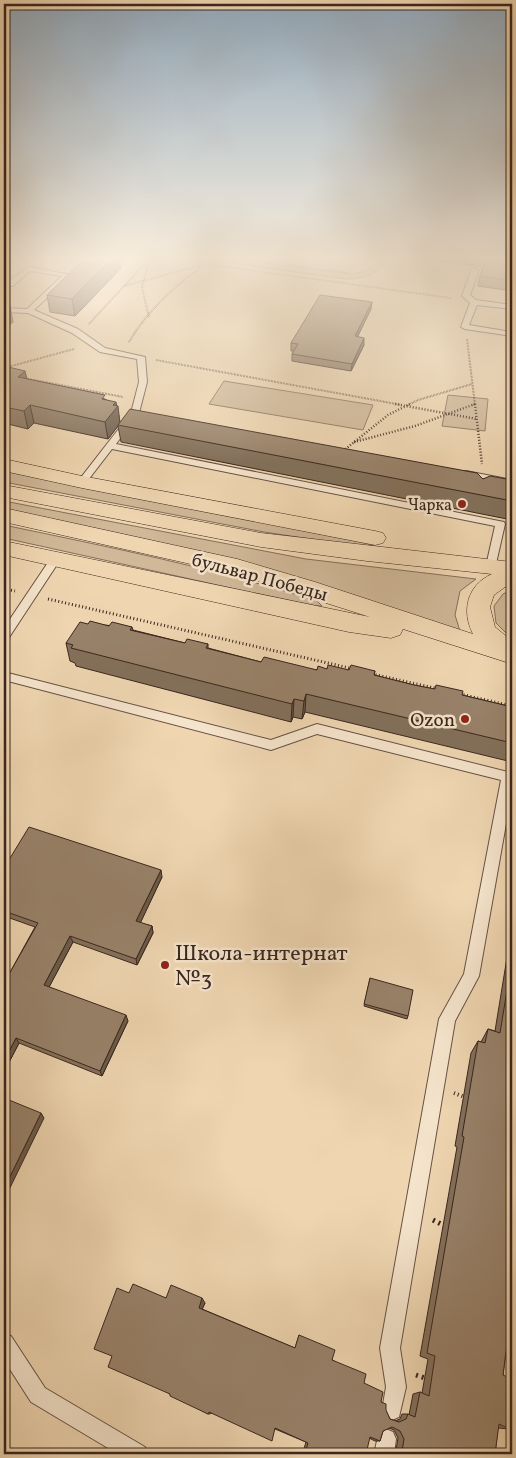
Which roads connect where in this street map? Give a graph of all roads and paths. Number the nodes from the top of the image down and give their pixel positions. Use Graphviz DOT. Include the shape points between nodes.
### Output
graph roads {
  1 [pos="62,326"];
  2 [pos="87,326"];
  3 [pos="141,326"];
  4 [pos="465,327"];
  5 [pos="80,334"];
  6 [pos="512,334"];
  7 [pos="94,344"];
  8 [pos="124,354"];
  9 [pos="141,358"];
  10 [pos="4,368"];
  11 [pos="22,377"];
  12 [pos="37,380"];
  13 [pos="472,384"];
  14 [pos="43,386"];
  15 [pos="138,400"];
  16 [pos="475,404"];
  17 [pos="406,406"];
  18 [pos="452,414"];
  19 [pos="477,419"];
  20 [pos="353,443"];
  21 [pos="110,446"];
  22 [pos="339,458"];
  23 [pos="4,465"];
  24 [pos="460,473"];
  25 [pos="483,481"];
  26 [pos="82,482"];
  27 [pos="512,483"];
  28 [pos="4,491"];
  29 [pos="4,516"];
  30 [pos="4,548"];
  31 [pos="55,560"];
  32 [pos="502,568"];
  33 [pos="512,578"];
  34 [pos="4,589"];
  35 [pos="32,595"];
  36 [pos="4,636"];
  37 [pos="461,640"];
  38 [pos="512,655"];
  39 [pos="359,670"];
  40 [pos="368,673"];
  41 [pos="4,676"];
  42 [pos="445,690"];
  43 [pos="455,693"];
  44 [pos="512,706"];
  45 [pos="510,778"];
  46 [pos="4,1342"];
  47 [pos="392,1410"];
  48 [pos="138,1454"];
  1 -- 5 [label="lane"];
  2 -- 5 [label="path"];
  3 -- 8 [label="path"];
  4 -- 6 [label="lane"];
  4 -- 13 [label="path"];
  5 -- 7 [label="lane"];
  7 -- 8 [label="lane" via="104,350"];
  7 -- 10 [label="path"];
  8 -- 9 [label="lane"];
  9 -- 15 [label="lane" via="143,382"];
  9 -- 17 [label="path"];
  11 -- 12 [label="path"];
  12 -- 14 [label="path"];
  12 -- 15 [label="path"];
  13 -- 16 [label="path"];
  13 -- 17 [label="path"];
  15 -- 21 [label="lane" via="139,414"];
  16 -- 18 [label="path"];
  16 -- 19 [label="path"];
  17 -- 18 [label="path"];
  17 -- 20 [label="path" via="388,415"];
  18 -- 19 [label="path"];
  18 -- 20 [label="path" via="388,436"];
  19 -- 25 [label="path"];
  20 -- 22 [label="path" via="342,451"];
  21 -- 26 [label="lane"];
  21 -- 32 [label="lane" via="475,515 500,524"];
  23 -- 26 [label="main road"];
  24 -- 25 [label="lane"];
  25 -- 27 [label="lane"];
  26 -- 32 [label="main road" via="387,540"];
  28 -- 32 [label="main road, бульвар Победы" via="261,540"];
  29 -- 37 [label="main road, бульвар Победы" via="238,567"];
  30 -- 31 [label="main road"];
  31 -- 35 [label="lane"];
  31 -- 37 [label="main road" via="349,622"];
  33 -- 38 [label="main road" via="498,580 483,591 478,607 484,631"];
  34 -- 35 [label="path"];
  35 -- 36 [label="lane"];
  35 -- 39 [label="path"];
  37 -- 38 [label="main road, бульвар Победы"];
  40 -- 42 [label="path"];
  41 -- 45 [label="lane" via="271,745 317,729"];
  43 -- 44 [label="path"];
  45 -- 47 [label="lane" via="471,976 447,1019 390,1348 396,1387"];
  46 -- 48 [label="lane" via="38,1396"];
}
